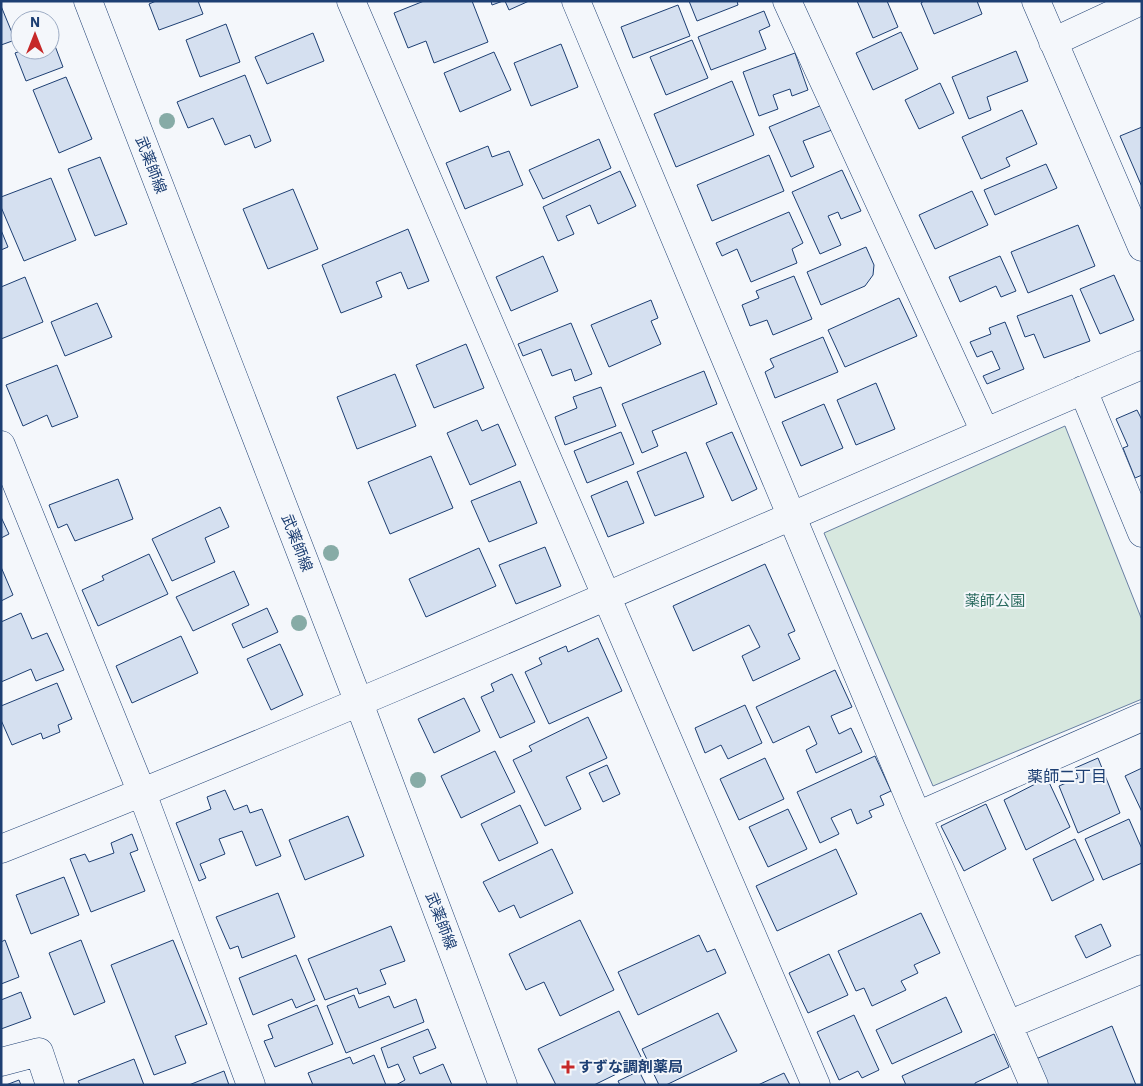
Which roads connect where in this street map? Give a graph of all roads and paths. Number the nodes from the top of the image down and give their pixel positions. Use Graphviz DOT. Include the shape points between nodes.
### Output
graph roads {
  1 [pos="88,1"];
  2 [pos="351,1"];
  3 [pos="576,1"];
  4 [pos="787,1"];
  5 [pos="1036,1"];
  6 [pos="1141,1"];
  7 [pos="1053,42"];
  8 [pos="1142,247"];
  9 [pos="1142,365"];
  10 [pos="1083,390"];
  11 [pos="985,432"];
  12 [pos="1,445"];
  13 [pos="793,516"];
  14 [pos="1142,534"];
  15 [pos="605,597"];
  16 [pos="359,703"];
  17 [pos="1142,717"];
  18 [pos="142,794"];
  19 [pos="917,816"];
  20 [pos="1,849"];
  21 [pos="1142,969"];
  22 [pos="1008,1025"];
  23 [pos="1,1062"];
  24 [pos="50,1085"];
  25 [pos="251,1085"];
  26 [pos="503,1085"];
  27 [pos="816,1085"];
  28 [pos="1034,1085"];
  1 -- 16 [label="street, 武薬師線"];
  2 -- 15 [label="street"];
  3 -- 13 [label="street"];
  4 -- 11 [label="street"];
  5 -- 7 [label="street"];
  6 -- 7 [label="street"];
  7 -- 8 [label="street"];
  9 -- 10 [label="street"];
  10 -- 11 [label="street"];
  10 -- 14 [label="street"];
  11 -- 13 [label="street"];
  12 -- 18 [label="street"];
  13 -- 15 [label="street"];
  13 -- 19 [label="street"];
  15 -- 16 [label="street"];
  15 -- 27 [label="street"];
  16 -- 18 [label="street"];
  16 -- 26 [label="street, 武薬師線"];
  17 -- 19 [label="street"];
  18 -- 20 [label="street"];
  18 -- 25 [label="street"];
  19 -- 22 [label="street"];
  21 -- 22 [label="street"];
  22 -- 28 [label="street"];
  23 -- 24 [label="street" via="39,1052"];
}
